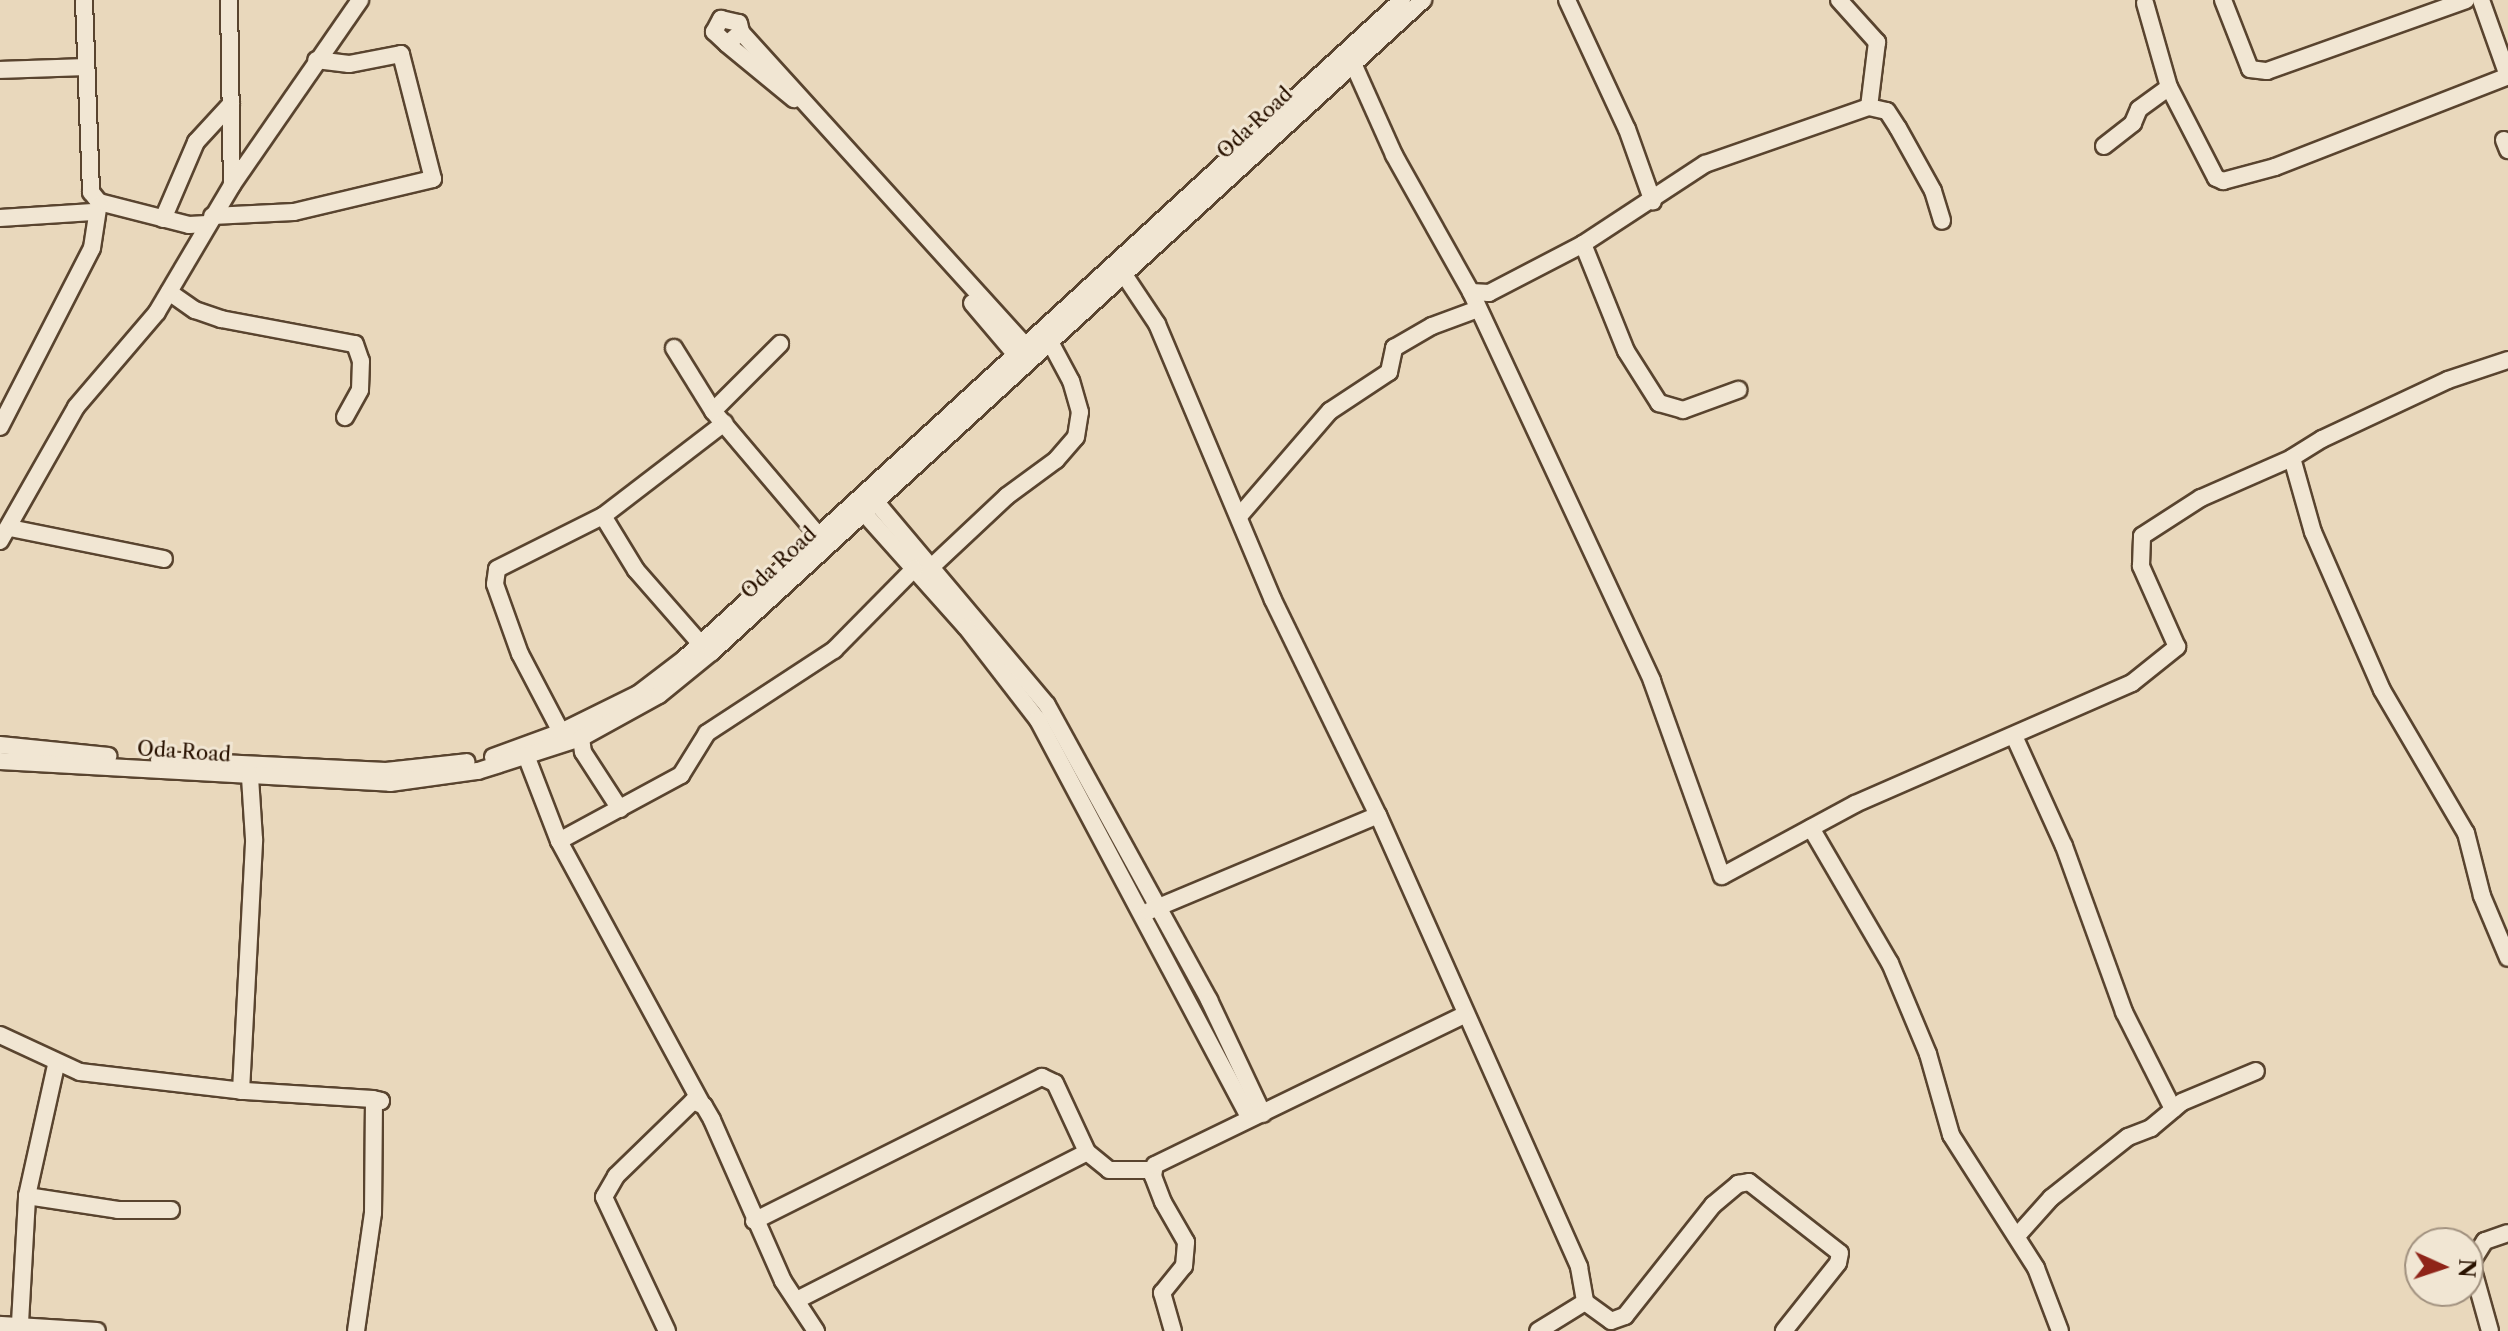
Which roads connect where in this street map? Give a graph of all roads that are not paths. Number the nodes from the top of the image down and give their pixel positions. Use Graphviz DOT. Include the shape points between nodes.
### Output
graph roads {
  1 [pos="84,0"];
  2 [pos="229,0"];
  3 [pos="360,0"];
  4 [pos="1402,0"];
  5 [pos="1423,0"];
  6 [pos="1567,0"];
  7 [pos="1839,0"];
  8 [pos="2223,0"];
  9 [pos="2466,0"];
  10 [pos="2481,0"];
  11 [pos="2149,1"];
  12 [pos="741,32"];
  13 [pos="727,44"];
  14 [pos="316,60"];
  15 [pos="1352,61"];
  16 [pos="86,67"];
  17 [pos="0,70"];
  18 [pos="2508,76"];
  19 [pos="2169,87"];
  20 [pos="231,104"];
  21 [pos="1869,107"];
  22 [pos="206,131"];
  23 [pos="832,135"];
  24 [pos="232,136"];
  25 [pos="2104,146"];
  26 [pos="232,185"];
  27 [pos="1653,202"];
  28 [pos="96,207"];
  29 [pos="0,218"];
  30 [pos="163,219"];
  31 [pos="210,220"];
  32 [pos="1942,221"];
  33 [pos="189,225"];
  34 [pos="1583,244"];
  35 [pos="193,245"];
  36 [pos="1123,273"];
  37 [pos="169,292"];
  38 [pos="1471,292"];
  39 [pos="1478,309"];
  40 [pos="1049,340"];
  41 [pos="780,344"];
  42 [pos="674,348"];
  43 [pos="1021,350"];
  44 [pos="2508,360"];
  45 [pos="1738,390"];
  46 [pos="971,407"];
  47 [pos="345,417"];
  48 [pos="718,417"];
  49 [pos="0,427"];
  50 [pos="2292,458"];
  51 [pos="870,508"];
  52 [pos="1241,514"];
  53 [pos="603,516"];
  54 [pos="5,534"];
  55 [pos="818,535"];
  56 [pos="164,559"];
  57 [pos="922,571"];
  58 [pos="700,643"];
  59 [pos="561,732"];
  60 [pos="2014,736"];
  61 [pos="581,738"];
  62 [pos="0,745"];
  63 [pos="527,758"];
  64 [pos="0,761"];
  65 [pos="250,777"];
  66 [pos="620,809"];
  67 [pos="1378,815"];
  68 [pos="1811,828"];
  69 [pos="559,841"];
  70 [pos="1150,910"];
  71 [pos="2508,958"];
  72 [pos="1464,1015"];
  73 [pos="0,1035"];
  74 [pos="56,1065"];
  75 [pos="2256,1071"];
  76 [pos="241,1091"];
  77 [pos="701,1103"];
  78 [pos="2173,1109"];
  79 [pos="1256,1116"];
  80 [pos="1087,1152"];
  81 [pos="1153,1170"];
  82 [pos="27,1196"];
  83 [pos="171,1210"];
  84 [pos="754,1221"];
  85 [pos="2508,1233"];
  86 [pos="2017,1236"];
  87 [pos="799,1299"];
  88 [pos="1585,1302"];
  89 [pos="20,1323"];
  90 [pos="0,1325"];
  91 [pos="97,1331"];
  92 [pos="356,1331"];
  93 [pos="667,1331"];
  94 [pos="816,1331"];
  95 [pos="1173,1331"];
  96 [pos="1538,1331"];
  97 [pos="1784,1331"];
  98 [pos="2060,1331"];
  99 [pos="2490,1331"];
  1 -- 16 [label="street"];
  2 -- 20 [label="street"];
  3 -- 14 [label="street"];
  4 -- 43 [label="street, Oda Road"];
  5 -- 15 [label="street, Oda Road"];
  6 -- 27 [label="street" via="1627,129"];
  7 -- 21 [label="street" via="1877,42"];
  8 -- 9 [label="street" via="2250,69 2267,71"];
  10 -- 18 [label="street"];
  11 -- 19 [label="street"];
  12 -- 13 [label="street"];
  12 -- 13 [label="street" via="736,19 717,22 716,36"];
  12 -- 23 [label="street"];
  13 -- 23 [label="street"];
  14 -- 26 [label="street"];
  14 -- 31 [label="street" via="349,64 401,54 433,179 294,212"];
  15 -- 36 [label="street, Oda Road"];
  15 -- 38 [label="street" via="1394,155"];
  16 -- 17 [label="street"];
  16 -- 28 [label="street"];
  18 -- 19 [label="street" via="2231,183 2216,178"];
  19 -- 25 [label="street"];
  20 -- 22 [label="street"];
  20 -- 24 [label="street"];
  21 -- 27 [label="street" via="1705,164"];
  21 -- 32 [label="street" via="1887,111 1898,128 1933,191"];
  22 -- 24 [label="street"];
  22 -- 30 [label="street" via="183,166"];
  23 -- 43 [label="street"];
  24 -- 26 [label="street"];
  26 -- 31 [label="street"];
  27 -- 34 [label="street"];
  28 -- 29 [label="street"];
  28 -- 30 [label="street"];
  28 -- 49 [label="street" via="92,248"];
  30 -- 33 [label="street"];
  31 -- 33 [label="street"];
  31 -- 35 [label="street"];
  33 -- 35 [label="street"];
  34 -- 38 [label="street" via="1489,293"];
  34 -- 45 [label="street" via="1626,351 1659,403 1683,410"];
  35 -- 37 [label="street"];
  36 -- 40 [label="street, Oda Road"];
  36 -- 52 [label="street" via="1157,324"];
  37 -- 47 [label="street" via="221,319 355,344 361,361 360,390"];
  37 -- 54 [label="street" via="76,407"];
  38 -- 39 [label="street"];
  39 -- 52 [label="street" via="1394,348 1389,372 1330,411"];
  39 -- 68 [label="street" via="1652,681 1722,876"];
  40 -- 46 [label="street, Oda Road"];
  40 -- 57 [label="street" via="1080,412 1076,437 1056,460"];
  41 -- 48 [label="street"];
  42 -- 48 [label="street"];
  43 -- 46 [label="street, Oda Road"];
  44 -- 50 [label="street" via="2448,380"];
  46 -- 51 [label="street, Oda Road"];
  46 -- 55 [label="street, Oda Road"];
  48 -- 53 [label="street"];
  48 -- 55 [label="street"];
  50 -- 60 [label="street" via="2201,498 2142,536 2141,566 2177,647 2132,683"];
  50 -- 71 [label="street" via="2313,532 2382,690 2466,833 2482,896"];
  51 -- 57 [label="street"];
  51 -- 61 [label="street, Oda Road" via="659,695"];
  52 -- 67 [label="street" via="1273,600"];
  53 -- 58 [label="street" via="636,570"];
  53 -- 59 [label="street" via="497,569 494,578 520,654"];
  54 -- 56 [label="street"];
  55 -- 58 [label="street, Oda Road"];
  57 -- 66 [label="street" via="834,650 727,718 691,753 681,775"];
  57 -- 70 [label="street" via="1022,672"];
  58 -- 59 [label="street, Oda Road" via="638,694"];
  59 -- 62 [label="street, Oda Road" via="491,757 386,771 146,760"];
  60 -- 68 [label="street"];
  60 -- 78 [label="street" via="2064,846 2124,1012"];
  61 -- 63 [label="street, Oda Road"];
  61 -- 66 [label="street" via="583,752"];
  63 -- 65 [label="street, Oda Road" via="390,783"];
  63 -- 69 [label="street"];
  64 -- 65 [label="street, Oda Road"];
  65 -- 76 [label="street" via="254,839"];
  66 -- 69 [label="street"];
  67 -- 70 [label="street"];
  67 -- 72 [label="street"];
  68 -- 86 [label="street" via="1890,963 1928,1054 1951,1135"];
  69 -- 77 [label="street"];
  70 -- 79 [label="street"];
  72 -- 79 [label="street"];
  72 -- 88 [label="street" via="1579,1267"];
  73 -- 74 [label="street"];
  74 -- 76 [label="street"];
  74 -- 82 [label="street"];
  75 -- 78 [label="street"];
  76 -- 92 [label="street" via="373,1099 381,1101 374,1100 373,1213"];
  77 -- 84 [label="street"];
  77 -- 93 [label="street" via="685,1104 616,1176 604,1197"];
  78 -- 86 [label="street" via="2094,1162"];
  79 -- 81 [label="street" via="1159,1162"];
  80 -- 81 [label="street" via="1109,1170"];
  80 -- 84 [label="street" via="1055,1083 1042,1077"];
  80 -- 87 [label="street"];
  81 -- 95 [label="street" via="1163,1202 1186,1242 1184,1266 1162,1293"];
  82 -- 83 [label="street" via="118,1210"];
  82 -- 89 [label="street"];
  84 -- 87 [label="street" via="783,1281"];
  85 -- 99 [label="street" via="2485,1241 2471,1263"];
  86 -- 98 [label="street"];
  87 -- 94 [label="street"];
  88 -- 96 [label="street"];
  88 -- 97 [label="street" via="1611,1321 1625,1316 1713,1205 1738,1184 1749,1182 1840,1253 1838,1263"];
  89 -- 90 [label="street"];
  89 -- 91 [label="street"];
}
